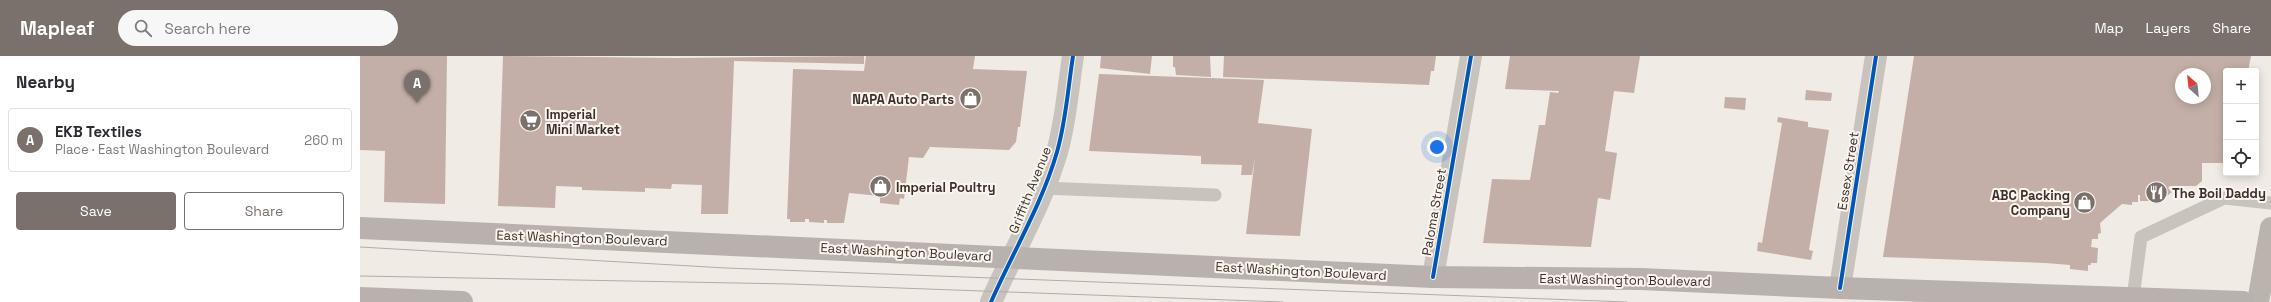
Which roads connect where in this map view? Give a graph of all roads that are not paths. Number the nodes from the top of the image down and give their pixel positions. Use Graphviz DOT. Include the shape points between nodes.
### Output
graph roads {
  1 [pos="1072,56"];
  2 [pos="1471,56"];
  3 [pos="1876,56"];
  4 [pos="1044,188"];
  5 [pos="1215,195"];
  6 [pos="2271,203"];
  7 [pos="360,228"];
  8 [pos="2271,228"];
  9 [pos="1014,257"];
  10 [pos="1433,277"];
  11 [pos="1840,288"];
  12 [pos="360,298"];
  13 [pos="2133,298"];
  14 [pos="462,302"];
  15 [pos="991,302"];
  16 [pos="2243,302"];
  17 [pos="2258,302"];
  1 -- 4 [label="street, Griffith Avenue" via="1064,124"];
  2 -- 10 [label="street, Paloma Street"];
  3 -- 11 [label="street, Essex Street"];
  4 -- 5 [label="lane"];
  4 -- 9 [label="street, Griffith Avenue"];
  6 -- 13 [label="lane" via="2224,198 2141,237"];
  7 -- 9 [label="main road, East Washington Boulevard"];
  8 -- 17 [label="main road"];
  9 -- 10 [label="main road, East Washington Boulevard"];
  9 -- 15 [label="street, Griffith Avenue"];
  10 -- 11 [label="main road, East Washington Boulevard" via="1641,278"];
  11 -- 13 [label="main road, East Washington Boulevard"];
  12 -- 14 [label="main road"];
  13 -- 16 [label="main road, East Washington Boulevard"];
}
